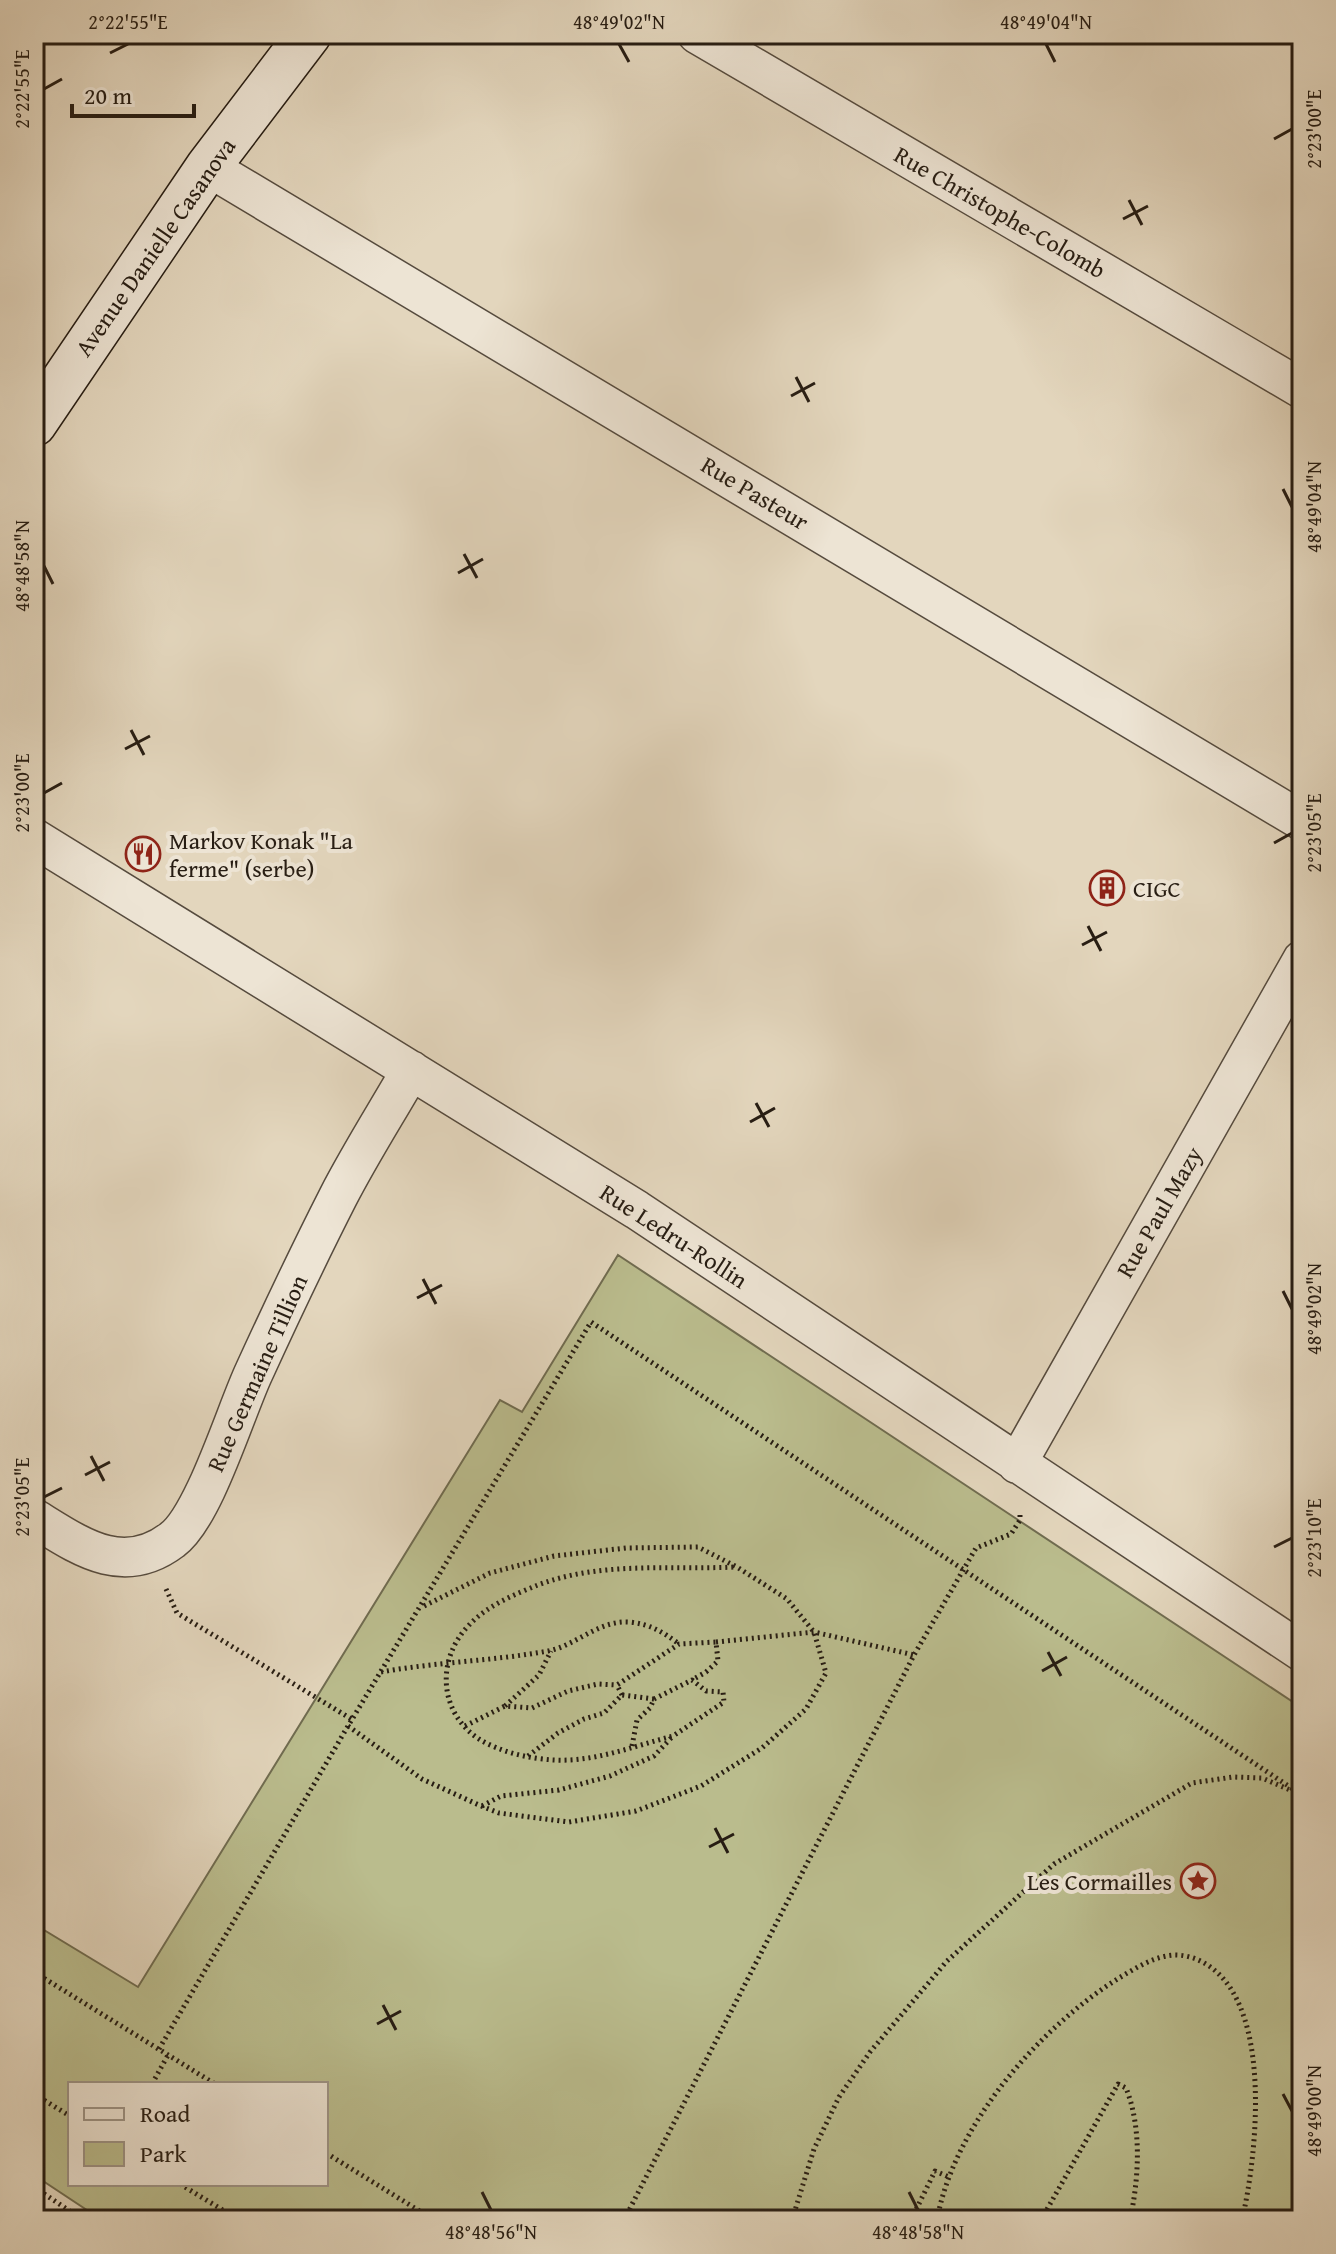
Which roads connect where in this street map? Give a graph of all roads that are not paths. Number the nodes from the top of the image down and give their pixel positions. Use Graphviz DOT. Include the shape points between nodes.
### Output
graph roads {
  1 [pos="309,34"];
  2 [pos="697,34"];
  3 [pos="208,167"];
  4 [pos="1302,389"];
  5 [pos="34,424"];
  6 [pos="1302,821"];
  7 [pos="34,838"];
  8 [pos="1302,960"];
  9 [pos="411,1070"];
  10 [pos="1017,1464"];
  11 [pos="34,1518"];
  12 [pos="1302,1652"];
  1 -- 3 [label="street, Avenue Danielle Casanova"];
  2 -- 4 [label="street, Rue Christophe-Colomb"];
  3 -- 5 [label="street, Avenue Danielle Casanova"];
  3 -- 6 [label="street, Rue Pasteur"];
  7 -- 9 [label="street, Rue Ledru-Rollin"];
  8 -- 10 [label="street, Rue Paul Mazy"];
  9 -- 10 [label="street, Rue Ledru-Rollin" via="637,1210"];
  9 -- 11 [label="street, Rue Germaine Tillion" via="339,1195 188,1522 174,1539 149,1552 114,1557 87,1550"];
  10 -- 12 [label="street, Rue Ledru-Rollin"];
}
